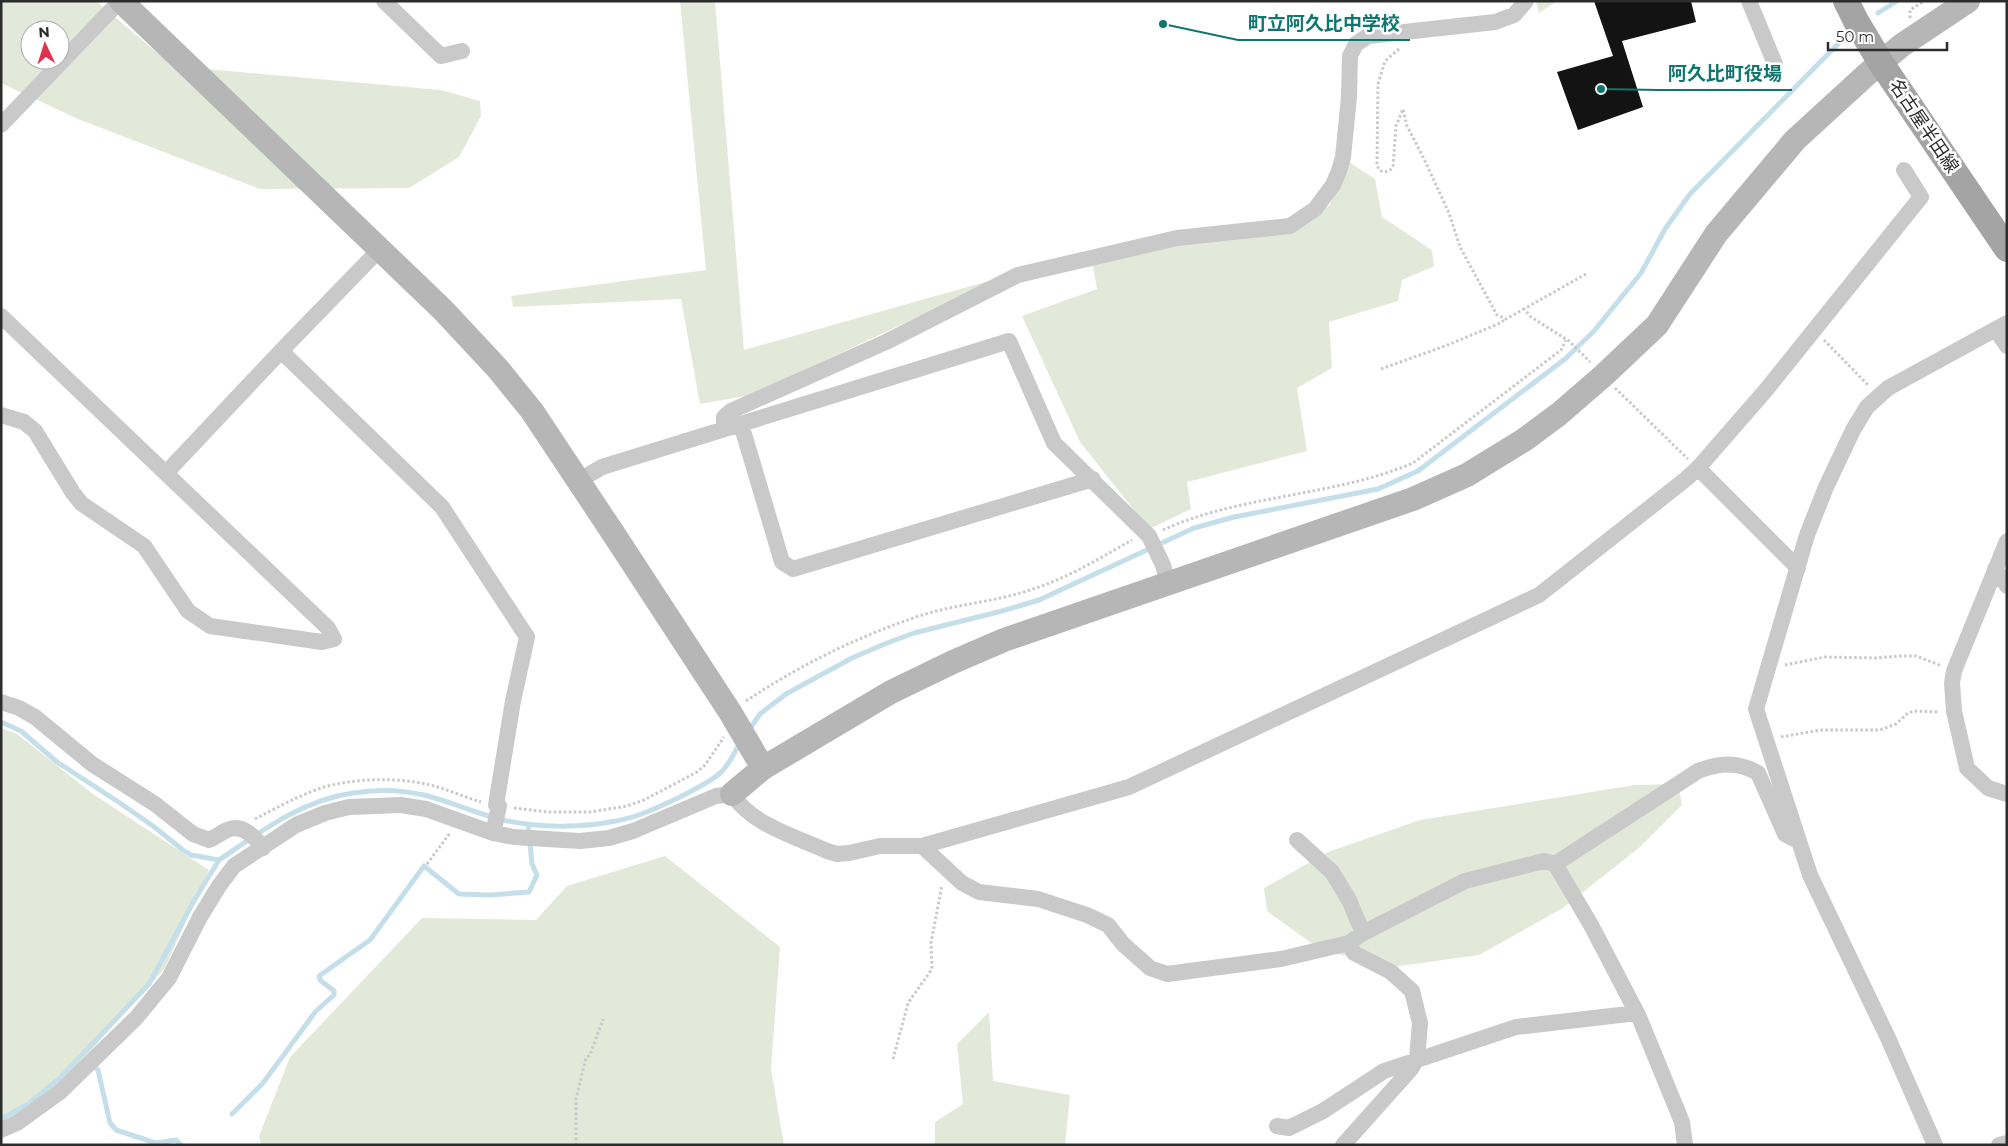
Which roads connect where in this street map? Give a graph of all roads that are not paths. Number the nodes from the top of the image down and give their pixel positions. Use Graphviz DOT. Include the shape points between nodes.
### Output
graph roads {
  1 [pos="120,1"];
  2 [pos="384,1"];
  3 [pos="1526,1"];
  4 [pos="1749,1"];
  5 [pos="1968,1"];
  6 [pos="1855,18"];
  7 [pos="462,51"];
  8 [pos="1881,62"];
  9 [pos="1775,64"];
  10 [pos="1,126"];
  11 [pos="1904,170"];
  12 [pos="2007,248"];
  13 [pos="379,250"];
  14 [pos="1,316"];
  15 [pos="2001,327"];
  16 [pos="2007,346"];
  17 [pos="281,351"];
  18 [pos="1,415"];
  19 [pos="741,424"];
  20 [pos="724,428"];
  21 [pos="1698,468"];
  22 [pos="166,473"];
  23 [pos="1093,480"];
  24 [pos="578,481"];
  25 [pos="2007,541"];
  26 [pos="1798,568"];
  27 [pos="1995,570"];
  28 [pos="1166,574"];
  29 [pos="2007,586"];
  30 [pos="1,702"];
  31 [pos="763,768"];
  32 [pos="732,794"];
  33 [pos="2007,794"];
  34 [pos="493,833"];
  35 [pos="1297,840"];
  36 [pos="1798,840"];
  37 [pos="256,841"];
  38 [pos="922,846"];
  39 [pos="1555,864"];
  40 [pos="1363,933"];
  41 [pos="1349,943"];
  42 [pos="1637,1013"];
  43 [pos="1417,1059"];
  44 [pos="1277,1126"];
  45 [pos="1,1130"];
  46 [pos="2007,1144"];
  47 [pos="1343,1145"];
  48 [pos="1685,1145"];
  49 [pos="1935,1145"];
  50 [pos="1999,1145"];
  1 -- 10 [label="street"];
  1 -- 13 [label="street"];
  2 -- 7 [label="street" via="441,56"];
  3 -- 20 [label="street" via="1514,15 1495,22 1368,36 1356,44 1350,56 1349,97 1340,171 1315,209 1290,226 1178,238 1018,276 886,342 731,411 724,417"];
  4 -- 9 [label="street"];
  5 -- 8 [label="street"];
  6 -- 8 [label="main road, 名古屋半田線"];
  8 -- 12 [label="main road, 名古屋半田線"];
  8 -- 28 [label="street" via="1795,140 1716,234 1657,325 1603,376 1524,440 1467,474 1413,500"];
  11 -- 21 [label="street" via="1921,197 1766,390"];
  13 -- 17 [label="street"];
  13 -- 24 [label="street" via="443,310 498,369 532,411"];
  14 -- 22 [label="street"];
  15 -- 16 [label="street"];
  15 -- 26 [label="street" via="1888,388 1867,407 1826,487"];
  17 -- 22 [label="street"];
  17 -- 34 [label="street" via="442,507 527,638 510,720"];
  18 -- 22 [label="street" via="24,422 35,430 82,504 144,546 188,611 210,626 322,642 334,639 328,628"];
  19 -- 20 [label="street"];
  19 -- 23 [label="street" via="1009,341 1054,443"];
  19 -- 23 [label="street" via="782,562 793,568"];
  20 -- 24 [label="street" via="602,467"];
  21 -- 26 [label="street"];
  21 -- 38 [label="street" via="1539,594 1502,613 1129,787"];
  23 -- 28 [label="street" via="1147,534"];
  24 -- 31 [label="street"];
  25 -- 27 [label="street"];
  26 -- 36 [label="street" via="1756,709"];
  27 -- 29 [label="street"];
  27 -- 33 [label="street" via="1952,683 1954,711 1967,768 1988,788"];
  28 -- 31 [label="street" via="953,662 891,692"];
  30 -- 37 [label="street" via="35,717 73,750 155,804 192,834 209,840 236,828 245,830"];
  31 -- 32 [label="street"];
  32 -- 34 [label="street" via="716,796 610,838 580,841"];
  32 -- 38 [label="street" via="740,806 756,819 827,851 838,854 880,846"];
  34 -- 37 [label="street" via="426,809 349,807 325,813"];
  35 -- 40 [label="street" via="1332,872"];
  36 -- 39 [label="street" via="1785,834 1758,773 1749,768 1724,764 1698,771"];
  36 -- 49 [label="street" via="1810,876"];
  37 -- 45 [label="street" via="219,886 168,978 136,1018 60,1092 18,1123"];
  38 -- 41 [label="street" via="962,883 979,892 1038,899 1108,925 1123,944 1150,968 1167,974 1281,959"];
  39 -- 40 [label="street" via="1544,861 1465,881"];
  39 -- 42 [label="street"];
  40 -- 41 [label="street"];
  41 -- 43 [label="street" via="1354,953 1391,972 1412,991 1420,1023"];
  42 -- 43 [label="street" via="1516,1027"];
  42 -- 48 [label="street" via="1682,1122"];
  43 -- 44 [label="street" via="1384,1071 1289,1128"];
  43 -- 47 [label="street"];
  46 -- 50 [label="street"];
}
